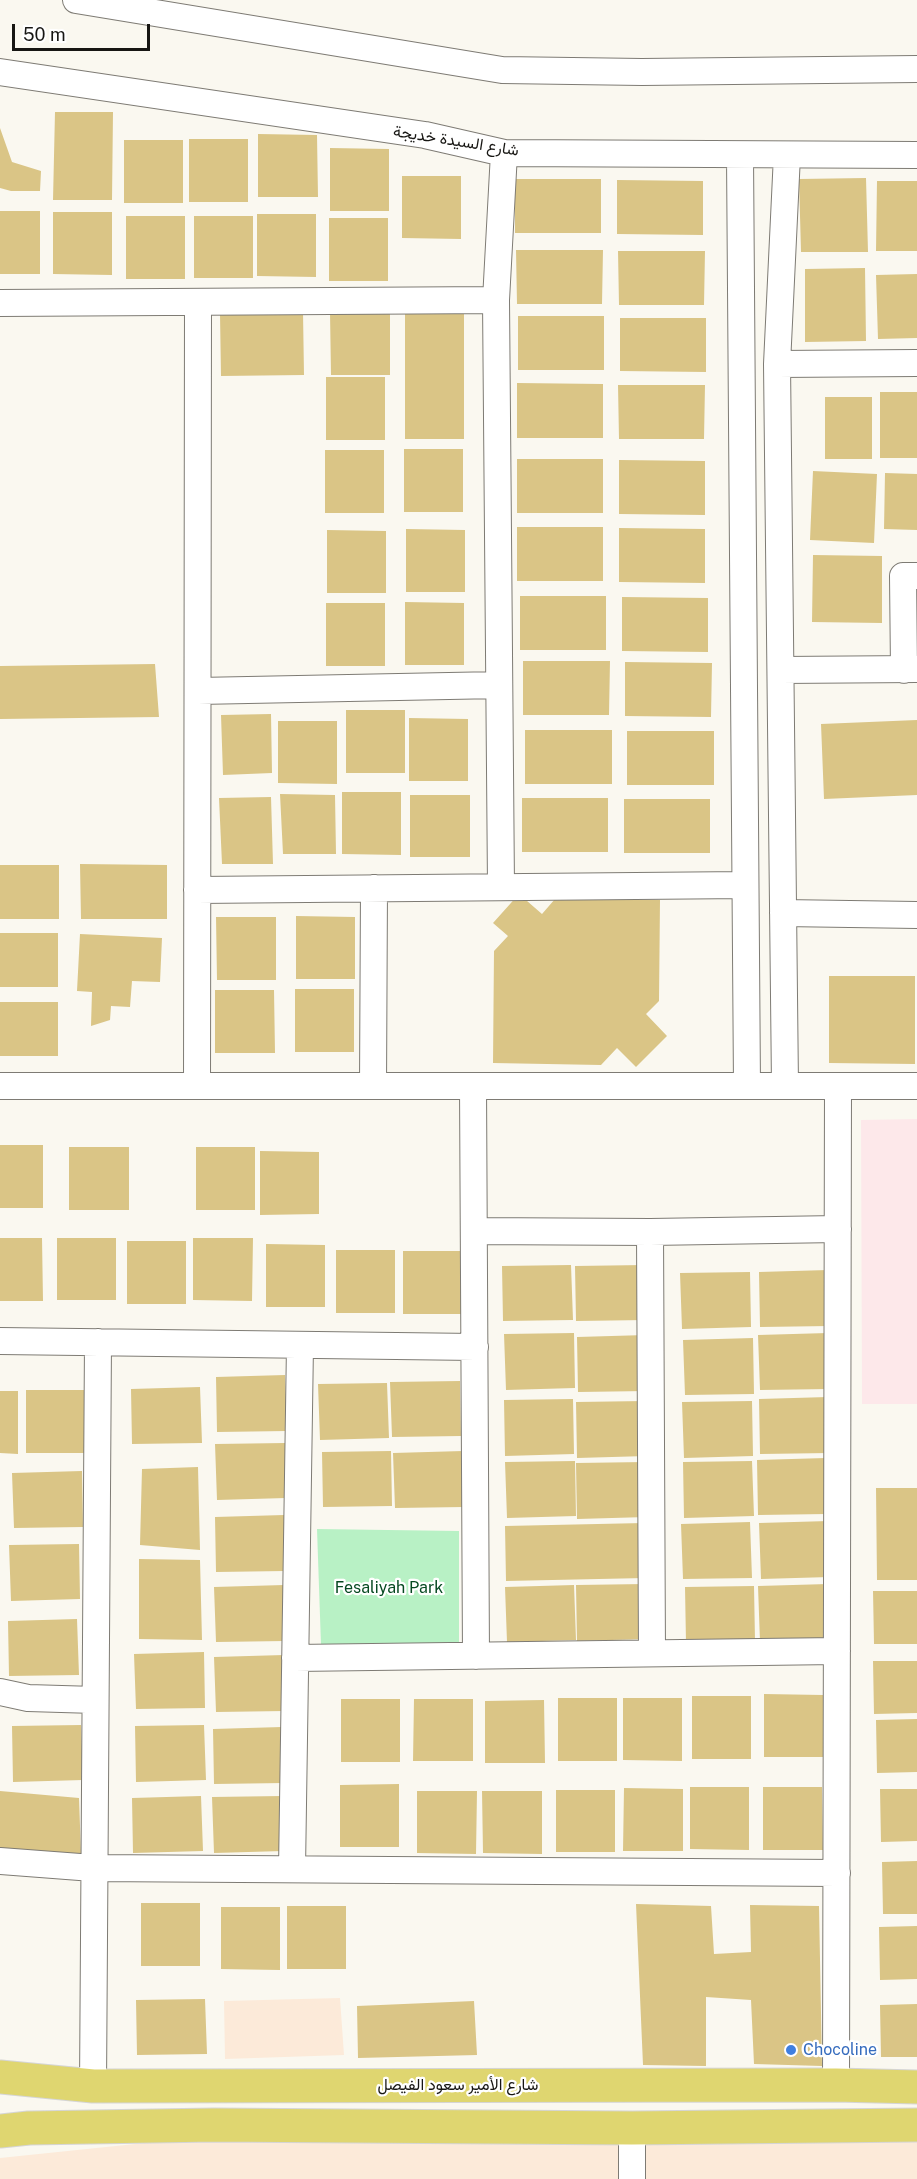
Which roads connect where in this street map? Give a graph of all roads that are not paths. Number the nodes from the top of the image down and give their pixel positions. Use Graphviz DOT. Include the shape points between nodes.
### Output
graph roads {
  1 [pos="76,0"];
  2 [pos="917,69"];
  3 [pos="0,72"];
  4 [pos="504,153"];
  5 [pos="787,155"];
  6 [pos="917,155"];
  7 [pos="740,156"];
  8 [pos="496,300"];
  9 [pos="198,302"];
  10 [pos="0,303"];
  11 [pos="917,363"];
  12 [pos="777,364"];
  13 [pos="917,576"];
  14 [pos="910,669"];
  15 [pos="781,670"];
  16 [pos="499,685"];
  17 [pos="198,691"];
  18 [pos="745,885"];
  19 [pos="501,887"];
  20 [pos="374,888"];
  21 [pos="197,890"];
  22 [pos="783,913"];
  23 [pos="917,915"];
  24 [pos="0,1086"];
  25 [pos="197,1086"];
  26 [pos="372,1086"];
  27 [pos="473,1086"];
  28 [pos="747,1086"];
  29 [pos="785,1086"];
  30 [pos="838,1086"];
  31 [pos="917,1086"];
  32 [pos="838,1229"];
  33 [pos="474,1231"];
  34 [pos="650,1232"];
  35 [pos="0,1341"];
  36 [pos="98,1342"];
  37 [pos="300,1345"];
  38 [pos="475,1347"];
  39 [pos="837,1651"];
  40 [pos="651,1653"];
  41 [pos="476,1656"];
  42 [pos="295,1658"];
  43 [pos="0,1692"];
  44 [pos="95,1700"];
  45 [pos="0,1861"];
  46 [pos="93,1868"];
  47 [pos="292,1869"];
  48 [pos="837,1873"];
  49 [pos="0,2064"];
  50 [pos="0,2077"];
  51 [pos="836,2085"];
  52 [pos="93,2086"];
  53 [pos="0,2087"];
  54 [pos="917,2087"];
  55 [pos="917,2125"];
  56 [pos="632,2128"];
  57 [pos="10,2129"];
  58 [pos="632,2179"];
  1 -- 2 [label="street" via="502,70"];
  3 -- 4 [label="street, شارع السيدة خديجة" via="425,135"];
  4 -- 7 [label="street, شارع السيدة خديجة"];
  4 -- 8 [label="street"];
  5 -- 6 [label="street, شارع السيدة خديجة"];
  5 -- 7 [label="street, شارع السيدة خديجة"];
  5 -- 12 [label="street"];
  7 -- 18 [label="street"];
  8 -- 9 [label="street"];
  8 -- 16 [label="street"];
  9 -- 10 [label="street"];
  9 -- 17 [label="street"];
  11 -- 12 [label="street"];
  12 -- 15 [label="street"];
  13 -- 14 [label="street" via="903,576"];
  14 -- 15 [label="street"];
  15 -- 22 [label="street"];
  16 -- 17 [label="street"];
  16 -- 19 [label="street"];
  17 -- 21 [label="street"];
  18 -- 19 [label="street"];
  18 -- 28 [label="street"];
  19 -- 20 [label="street"];
  20 -- 21 [label="street"];
  20 -- 26 [label="street"];
  21 -- 25 [label="street"];
  22 -- 23 [label="street"];
  22 -- 29 [label="street"];
  24 -- 25 [label="street"];
  25 -- 26 [label="street"];
  26 -- 27 [label="street"];
  27 -- 28 [label="street"];
  27 -- 33 [label="street"];
  28 -- 29 [label="street"];
  29 -- 30 [label="street"];
  30 -- 31 [label="street"];
  30 -- 32 [label="street"];
  32 -- 34 [label="street"];
  32 -- 39 [label="street"];
  33 -- 34 [label="street"];
  33 -- 38 [label="street"];
  34 -- 40 [label="street"];
  35 -- 36 [label="street"];
  36 -- 37 [label="street"];
  36 -- 44 [label="street"];
  37 -- 38 [label="street"];
  37 -- 42 [label="street"];
  38 -- 41 [label="street"];
  39 -- 40 [label="street"];
  39 -- 48 [label="street"];
  40 -- 41 [label="street"];
  41 -- 42 [label="street"];
  42 -- 47 [label="street"];
  43 -- 44 [label="street" via="28,1698"];
  44 -- 46 [label="street"];
  45 -- 46 [label="street"];
  46 -- 47 [label="street"];
  46 -- 52 [label="street"];
  47 -- 48 [label="street"];
  48 -- 51 [label="street"];
  49 -- 52 [label="main road"];
  50 -- 52 [label="main road, شارع الأمير سعود الفيصل"];
  51 -- 52 [label="main road, شارع الأمير سعود الفيصل"];
  51 -- 54 [label="main road, شارع الأمير سعود الفيصل"];
  52 -- 53 [label="main road"];
  55 -- 56 [label="main road"];
  56 -- 57 [label="main road" via="214,2125"];
  56 -- 58 [label="street"];
}
